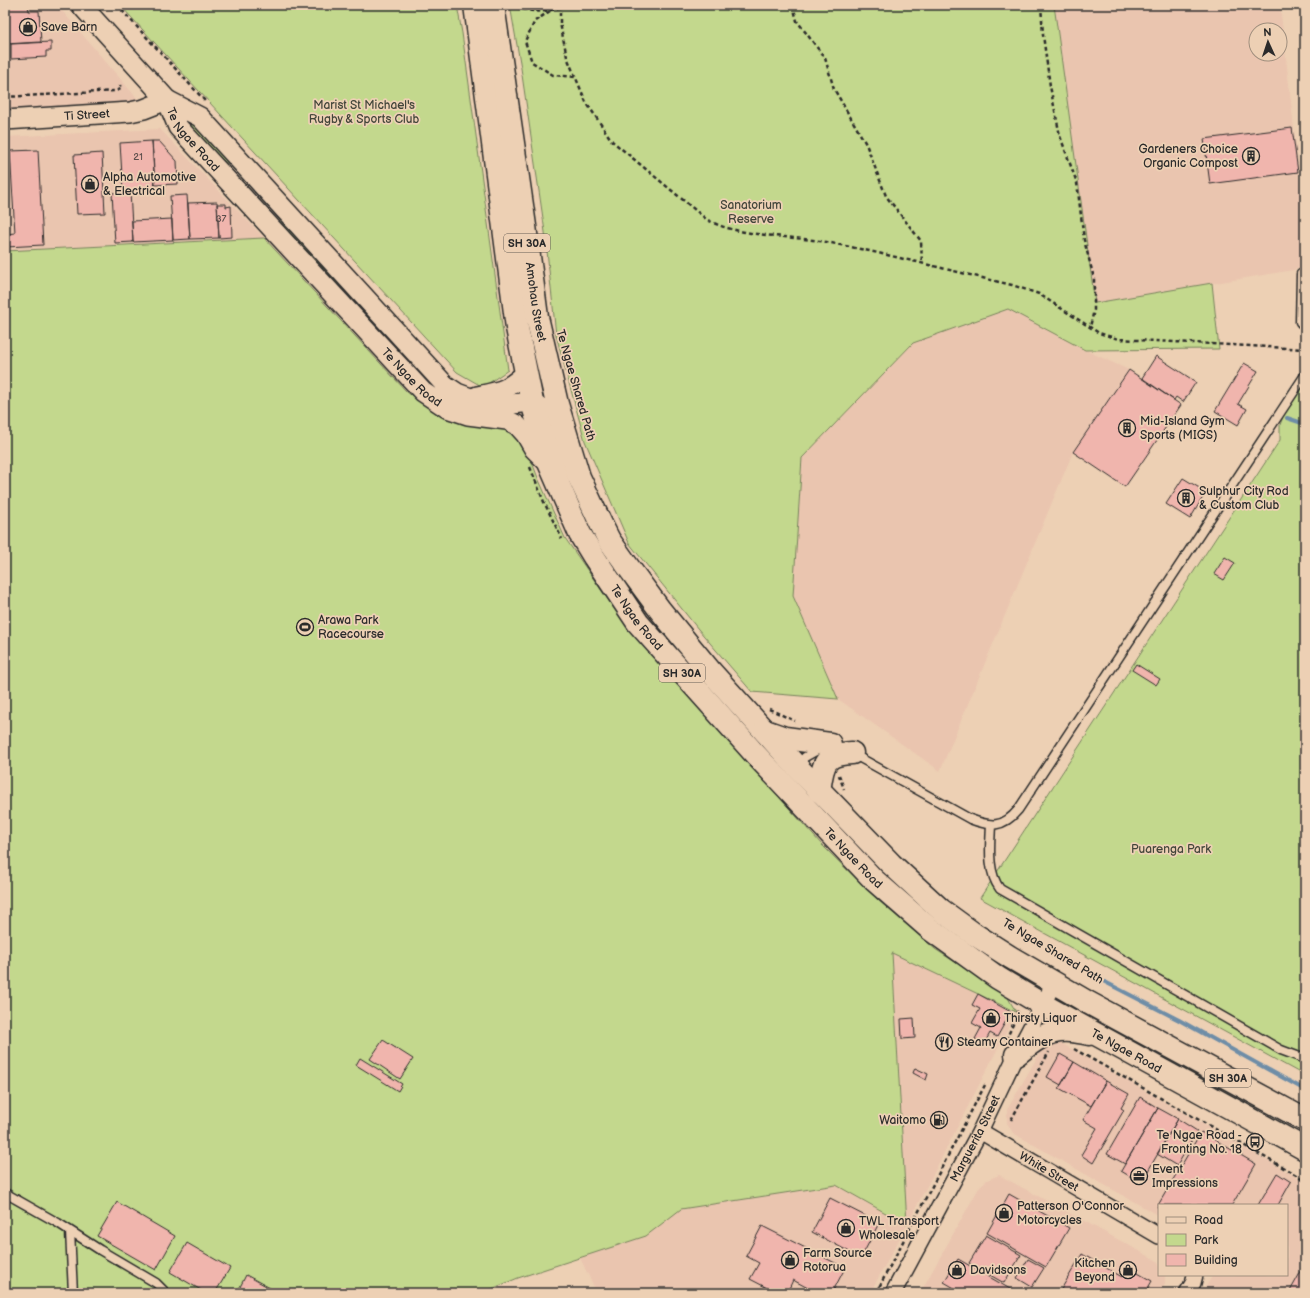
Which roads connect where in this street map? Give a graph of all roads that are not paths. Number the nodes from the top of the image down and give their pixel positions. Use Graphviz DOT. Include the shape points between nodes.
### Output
graph roads {
  1 [pos="81,5"];
  2 [pos="474,5"];
  3 [pos="493,5"];
  4 [pos="167,100"];
  5 [pos="5,120"];
  6 [pos="261,183"];
  7 [pos="245,198"];
  8 [pos="1301,274"];
  9 [pos="386,319"];
  10 [pos="1305,327"];
  11 [pos="368,333"];
  12 [pos="526,373"];
  13 [pos="1305,375"];
  14 [pos="470,398"];
  15 [pos="532,402"];
  16 [pos="540,466"];
  17 [pos="579,477"];
  18 [pos="765,730"];
  19 [pos="830,744"];
  20 [pos="852,753"];
  21 [pos="788,773"];
  22 [pos="819,791"];
  23 [pos="991,825"];
  24 [pos="1054,983"];
  25 [pos="1043,1004"];
  26 [pos="1100,1036"];
  27 [pos="1011,1048"];
  28 [pos="1305,1059"];
  29 [pos="1305,1120"];
  30 [pos="980,1131"];
  31 [pos="1305,1149"];
  32 [pos="5,1193"];
  33 [pos="70,1231"];
  34 [pos="1158,1235"];
  35 [pos="1195,1276"];
  36 [pos="73,1293"];
  37 [pos="166,1293"];
  38 [pos="893,1293"];
  39 [pos="1187,1293"];
  1 -- 4 [label="street, Te Ngae Road"];
  2 -- 12 [label="main road, Amohau Street / SH 30A" via="517,328"];
  3 -- 17 [label="main road, Amohau Street / SH 30A" via="537,317 556,404"];
  4 -- 5 [label="street, Ti Street" via="130,112"];
  4 -- 6 [label="street, Te Ngae Road" via="200,117"];
  4 -- 7 [label="street, Te Ngae Road" via="178,127"];
  6 -- 7 [label="street"];
  6 -- 9 [label="street, Te Ngae Road"];
  7 -- 11 [label="street, Te Ngae Road"];
  8 -- 10 [label="lane" via="1300,322"];
  9 -- 11 [label="street"];
  9 -- 14 [label="street, Te Ngae Road" via="445,385"];
  11 -- 16 [label="street, Te Ngae Road" via="423,392 447,408 468,415 507,420 517,425 534,449"];
  12 -- 14 [label="street" via="505,390"];
  12 -- 15 [label="main road, Amohau Street / SH 30A"];
  13 -- 23 [label="lane" via="1018,810 1006,822"];
  14 -- 15 [label="street, Te Ngae Road" via="484,403"];
  15 -- 16 [label="main road, Amohau Street / SH 30A"];
  15 -- 17 [label="street, Te Ngae Road" via="548,418 562,460"];
  16 -- 21 [label="main road, Te Ngae Road / SH 30A" via="594,558 638,623 699,692"];
  17 -- 18 [label="main road, Te Ngae Road / SH 30A" via="609,540 629,568 706,666"];
  18 -- 19 [label="main road" via="785,738"];
  18 -- 21 [label="main road, Te Ngae Road / SH 30A"];
  19 -- 20 [label="lane" via="841,746"];
  19 -- 21 [label="lane" via="814,752"];
  20 -- 22 [label="main road" via="835,756 825,762"];
  20 -- 23 [label="lane" via="970,819"];
  21 -- 22 [label="main road, Te Ngae Road / SH 30A"];
  21 -- 25 [label="main road, Te Ngae Road / SH 30A" via="874,880 912,915 998,978"];
  22 -- 24 [label="main road, Te Ngae Road / SH 30A" via="890,864 941,910 974,934"];
  23 -- 28 [label="lane" via="990,856 995,883 1000,889 1281,1050"];
  24 -- 25 [label="street, Marguerita Street"];
  24 -- 29 [label="main road, Te Ngae Road / SH 30A"];
  25 -- 26 [label="main road, Te Ngae Road / SH 30A"];
  25 -- 27 [label="street, Marguerita Street"];
  26 -- 27 [label="main road" via="1069,1030 1050,1033"];
  26 -- 31 [label="main road, Te Ngae Road / SH 30A"];
  27 -- 30 [label="street, Marguerita Street"];
  30 -- 34 [label="street, White Street"];
  30 -- 38 [label="street, Marguerita Street"];
  32 -- 33 [label="lane"];
  33 -- 36 [label="lane"];
  33 -- 37 [label="lane" via="156,1283"];
  35 -- 39 [label="street"];
}
